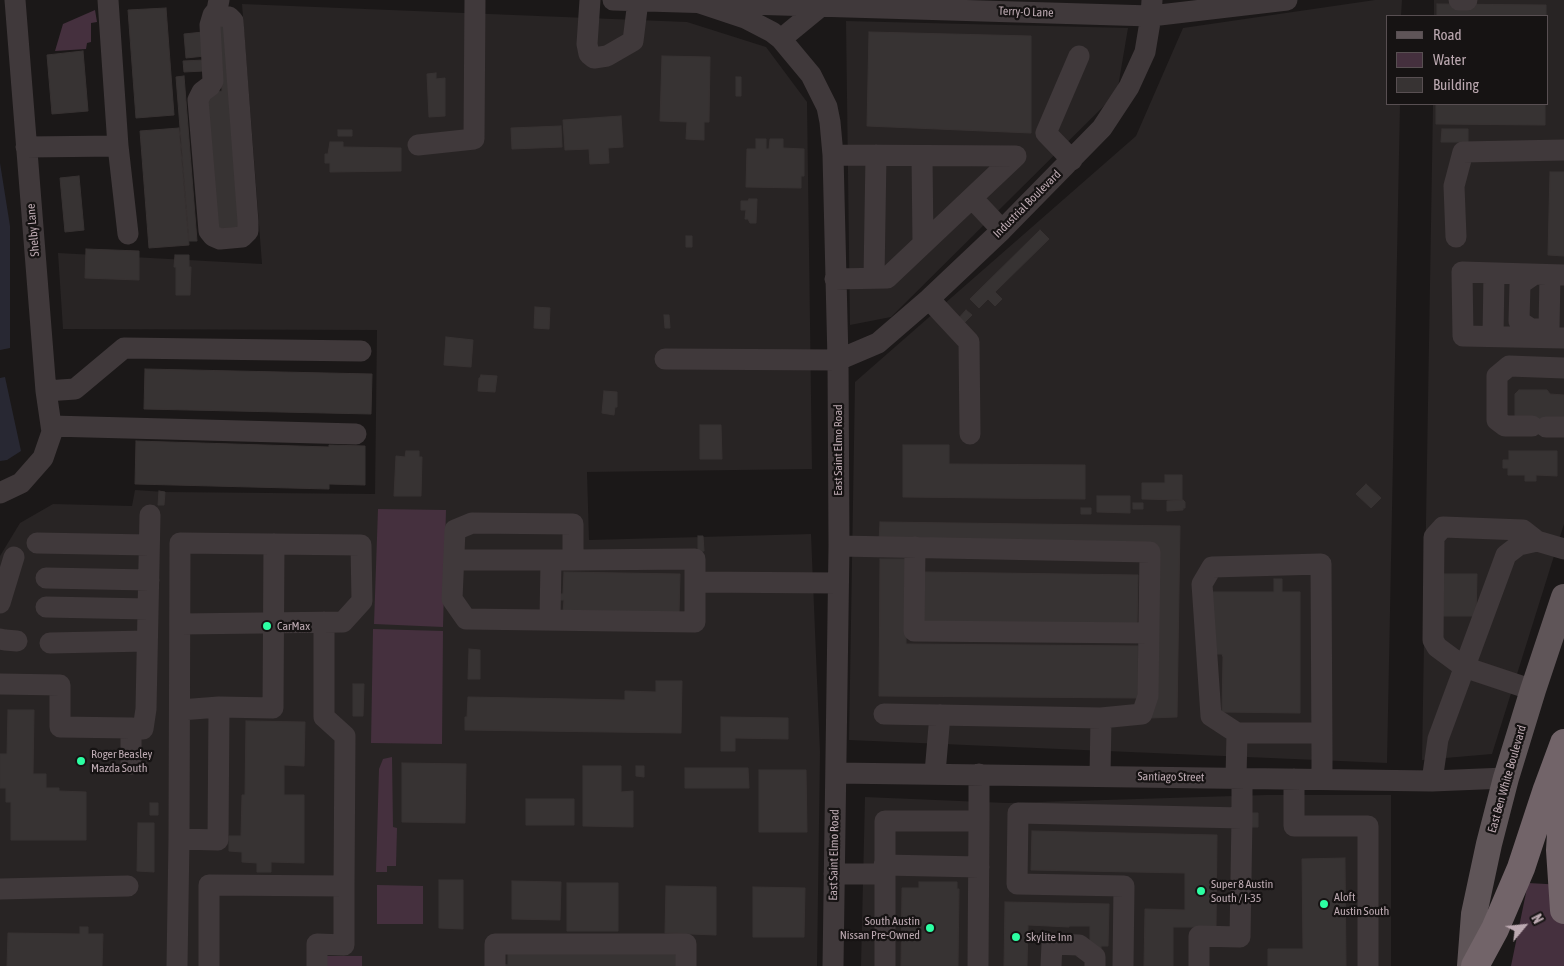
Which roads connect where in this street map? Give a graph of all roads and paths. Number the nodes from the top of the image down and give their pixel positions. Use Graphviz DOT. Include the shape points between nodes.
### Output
graph roads {
  1 [pos="14,0"];
  2 [pos="108,0"];
  3 [pos="475,0"];
  4 [pos="590,0"];
  5 [pos="613,0"];
  6 [pos="1287,0"];
  7 [pos="1460,0"];
  8 [pos="1467,0"];
  9 [pos="638,1"];
  10 [pos="700,3"];
  11 [pos="810,4"];
  12 [pos="859,4"];
  13 [pos="216,7"];
  14 [pos="1152,8"];
  15 [pos="782,39"];
  16 [pos="1079,56"];
  17 [pos="418,145"];
  18 [pos="118,146"];
  19 [pos="26,147"];
  20 [pos="1564,150"];
  21 [pos="833,155"];
  22 [pos="876,155"];
  23 [pos="922,156"];
  24 [pos="1072,160"];
  25 [pos="972,198"];
  26 [pos="1002,230"];
  27 [pos="128,234"];
  28 [pos="1456,237"];
  29 [pos="923,244"];
  30 [pos="1494,274"];
  31 [pos="1549,275"];
  32 [pos="874,278"];
  33 [pos="835,279"];
  34 [pos="930,299"];
  35 [pos="1559,332"];
  36 [pos="1494,336"];
  37 [pos="361,351"];
  38 [pos="665,359"];
  39 [pos="838,360"];
  40 [pos="1564,368"];
  41 [pos="46,391"];
  42 [pos="51,426"];
  43 [pos="1548,427"];
  44 [pos="356,434"];
  45 [pos="970,434"];
  46 [pos="0,492"];
  47 [pos="150,515"];
  48 [pos="1537,541"];
  49 [pos="37,543"];
  50 [pos="274,544"];
  51 [pos="149,545"];
  52 [pos="839,546"];
  53 [pos="915,547"];
  54 [pos="1564,549"];
  55 [pos="14,557"];
  56 [pos="454,560"];
  57 [pos="551,560"];
  58 [pos="573,560"];
  59 [pos="46,578"];
  60 [pos="149,580"];
  61 [pos="694,582"];
  62 [pos="838,583"];
  63 [pos="1564,597"];
  64 [pos="0,602"];
  65 [pos="46,608"];
  66 [pos="148,609"];
  67 [pos="550,620"];
  68 [pos="324,622"];
  69 [pos="274,623"];
  70 [pos="181,624"];
  71 [pos="1148,633"];
  72 [pos="147,641"];
  73 [pos="50,643"];
  74 [pos="1464,667"];
  75 [pos="0,684"];
  76 [pos="1533,690"];
  77 [pos="219,707"];
  78 [pos="180,710"];
  79 [pos="884,714"];
  80 [pos="940,715"];
  81 [pos="1101,718"];
  82 [pos="131,728"];
  83 [pos="1322,732"];
  84 [pos="1237,733"];
  85 [pos="1564,743"];
  86 [pos="130,764"];
  87 [pos="836,773"];
  88 [pos="934,773"];
  89 [pos="979,774"];
  90 [pos="1100,776"];
  91 [pos="1239,778"];
  92 [pos="1506,778"];
  93 [pos="1294,779"];
  94 [pos="1322,779"];
  95 [pos="1432,781"];
  96 [pos="1564,786"];
  97 [pos="1242,818"];
  98 [pos="979,821"];
  99 [pos="179,839"];
  100 [pos="979,867"];
  101 [pos="885,869"];
  102 [pos="834,874"];
  103 [pos="128,886"];
  104 [pos="344,886"];
  105 [pos="0,888"];
  106 [pos="1564,910"];
  107 [pos="177,960"];
  108 [pos="209,960"];
  109 [pos="317,966"];
  110 [pos="495,966"];
  111 [pos="686,966"];
  112 [pos="834,966"];
  113 [pos="884,966"];
  114 [pos="978,966"];
  115 [pos="1051,966"];
  116 [pos="1095,966"];
  117 [pos="1123,966"];
  118 [pos="1198,966"];
  119 [pos="1368,966"];
  120 [pos="1470,966"];
  121 [pos="1475,966"];
  1 -- 19 [label="street, Shelby Lane"];
  2 -- 18 [label="street"];
  3 -- 17 [label="street" via="474,139"];
  4 -- 9 [label="street" via="587,44 589,54 594,58 607,56 633,41"];
  5 -- 9 [label="street, Terry-O Lane"];
  6 -- 14 [label="street, Terry-O Lane"];
  7 -- 8 [label="street"];
  9 -- 10 [label="street, Terry-O Lane"];
  10 -- 11 [label="street, Terry-O Lane"];
  10 -- 15 [label="street, East Saint Elmo Road" via="745,18"];
  11 -- 12 [label="street, Terry-O Lane"];
  11 -- 15 [label="street"];
  12 -- 14 [label="street, Terry-O Lane"];
  13 -- 13 [label="street" via="210,25 213,81 198,100 209,231 220,239 242,237 248,231 248,222 233,21"];
  14 -- 24 [label="street, Industrial Boulevard" via="1145,52 1129,86 1102,128"];
  15 -- 21 [label="street, East Saint Elmo Road" via="811,75 827,107"];
  16 -- 24 [label="street" via="1046,133"];
  18 -- 19 [label="street"];
  18 -- 27 [label="street"];
  19 -- 41 [label="street, Shelby Lane"];
  20 -- 28 [label="street" via="1463,152 1454,186"];
  21 -- 22 [label="street"];
  21 -- 33 [label="street, East Saint Elmo Road"];
  22 -- 23 [label="street"];
  22 -- 32 [label="street"];
  23 -- 25 [label="street" via="1016,156"];
  23 -- 29 [label="street"];
  24 -- 26 [label="street, Industrial Boulevard"];
  25 -- 26 [label="street"];
  25 -- 29 [label="street"];
  26 -- 34 [label="street, Industrial Boulevard"];
  29 -- 32 [label="street" via="887,278"];
  30 -- 31 [label="street"];
  30 -- 36 [label="street"];
  30 -- 36 [label="street" via="1462,272 1463,336"];
  31 -- 35 [label="street"];
  31 -- 35 [label="street" via="1520,284 1519,321 1531,329"];
  32 -- 33 [label="street"];
  33 -- 39 [label="street, East Saint Elmo Road"];
  34 -- 39 [label="street, Industrial Boulevard" via="878,343"];
  34 -- 45 [label="street" via="969,342"];
  35 -- 36 [label="street"];
  37 -- 41 [label="street" via="124,348 75,390"];
  38 -- 39 [label="street"];
  39 -- 52 [label="street, East Saint Elmo Road"];
  40 -- 43 [label="street" via="1509,366 1498,376 1497,420 1505,426"];
  41 -- 42 [label="street, Shelby Lane"];
  42 -- 44 [label="street"];
  42 -- 46 [label="street, Shelby Lane" via="43,458 21,483"];
  47 -- 51 [label="street"];
  48 -- 54 [label="street"];
  48 -- 74 [label="street" via="1519,545 1506,555"];
  48 -- 74 [label="street" via="1523,530 1444,528 1434,537 1433,640 1437,647"];
  49 -- 51 [label="street"];
  50 -- 68 [label="street" via="361,546 362,601 342,622"];
  50 -- 69 [label="street"];
  50 -- 70 [label="street" via="180,543"];
  51 -- 60 [label="street"];
  52 -- 53 [label="street"];
  52 -- 62 [label="street, East Saint Elmo Road"];
  53 -- 71 [label="street" via="1150,552"];
  53 -- 71 [label="street" via="914,631"];
  55 -- 64 [label="street"];
  56 -- 57 [label="street"];
  56 -- 58 [label="street" via="455,530 472,523 573,524"];
  56 -- 67 [label="street" via="452,599 466,619"];
  57 -- 58 [label="street"];
  57 -- 67 [label="street"];
  58 -- 61 [label="street" via="695,559"];
  59 -- 60 [label="street"];
  60 -- 66 [label="street"];
  61 -- 62 [label="street"];
  61 -- 67 [label="street" via="695,622"];
  62 -- 87 [label="street, East Saint Elmo Road"];
  63 -- 76 [label="main road, East Ben White Boulevard"];
  65 -- 66 [label="street"];
  66 -- 72 [label="street"];
  68 -- 69 [label="street"];
  68 -- 104 [label="street" via="324,717 345,736"];
  69 -- 70 [label="street"];
  69 -- 77 [label="street" via="274,708"];
  70 -- 78 [label="street"];
  71 -- 81 [label="street" via="1148,696 1142,714"];
  72 -- 73 [label="street"];
  72 -- 82 [label="street" via="143,729"];
  74 -- 76 [label="street"];
  74 -- 95 [label="street" via="1438,739"];
  75 -- 82 [label="street" via="60,685 60,727"];
  76 -- 92 [label="main road, East Ben White Boulevard"];
  77 -- 78 [label="street"];
  77 -- 99 [label="street" via="218,840"];
  78 -- 99 [label="street"];
  79 -- 80 [label="street"];
  80 -- 81 [label="street"];
  80 -- 88 [label="street"];
  81 -- 90 [label="street"];
  82 -- 86 [label="street"];
  83 -- 84 [label="street"];
  83 -- 84 [label="street" via="1321,564 1212,567 1202,584 1211,716"];
  83 -- 94 [label="street"];
  84 -- 91 [label="street"];
  85 -- 121 [label="highway" via="1521,868"];
  87 -- 88 [label="street, Santiago Street"];
  87 -- 102 [label="street, East Saint Elmo Road"];
  88 -- 89 [label="street, Santiago Street"];
  89 -- 90 [label="street, Santiago Street"];
  89 -- 98 [label="street"];
  90 -- 91 [label="street, Santiago Street"];
  91 -- 93 [label="street, Santiago Street"];
  91 -- 97 [label="street"];
  92 -- 95 [label="street, Santiago Street"];
  92 -- 120 [label="main road, East Ben White Boulevard" via="1474,914"];
  93 -- 94 [label="street, Santiago Street"];
  93 -- 119 [label="street" via="1294,826 1368,826"];
  94 -- 95 [label="street, Santiago Street"];
  96 -- 106 [label="highway" via="1560,850"];
  97 -- 117 [label="street" via="1018,813 1017,884 1124,886"];
  97 -- 118 [label="street" via="1240,937 1199,936"];
  98 -- 100 [label="street"];
  98 -- 101 [label="street" via="884,821"];
  99 -- 107 [label="street"];
  100 -- 101 [label="street"];
  100 -- 114 [label="street"];
  101 -- 102 [label="street"];
  101 -- 113 [label="street"];
  102 -- 112 [label="street, East Saint Elmo Road"];
  103 -- 105 [label="street"];
  104 -- 108 [label="street" via="209,885"];
  104 -- 109 [label="street" via="344,945 317,944"];
  107 -- 108 [label="street"];
  110 -- 111 [label="street" via="495,944 686,944"];
  115 -- 116 [label="street" via="1052,944 1079,945 1095,957"];
}
